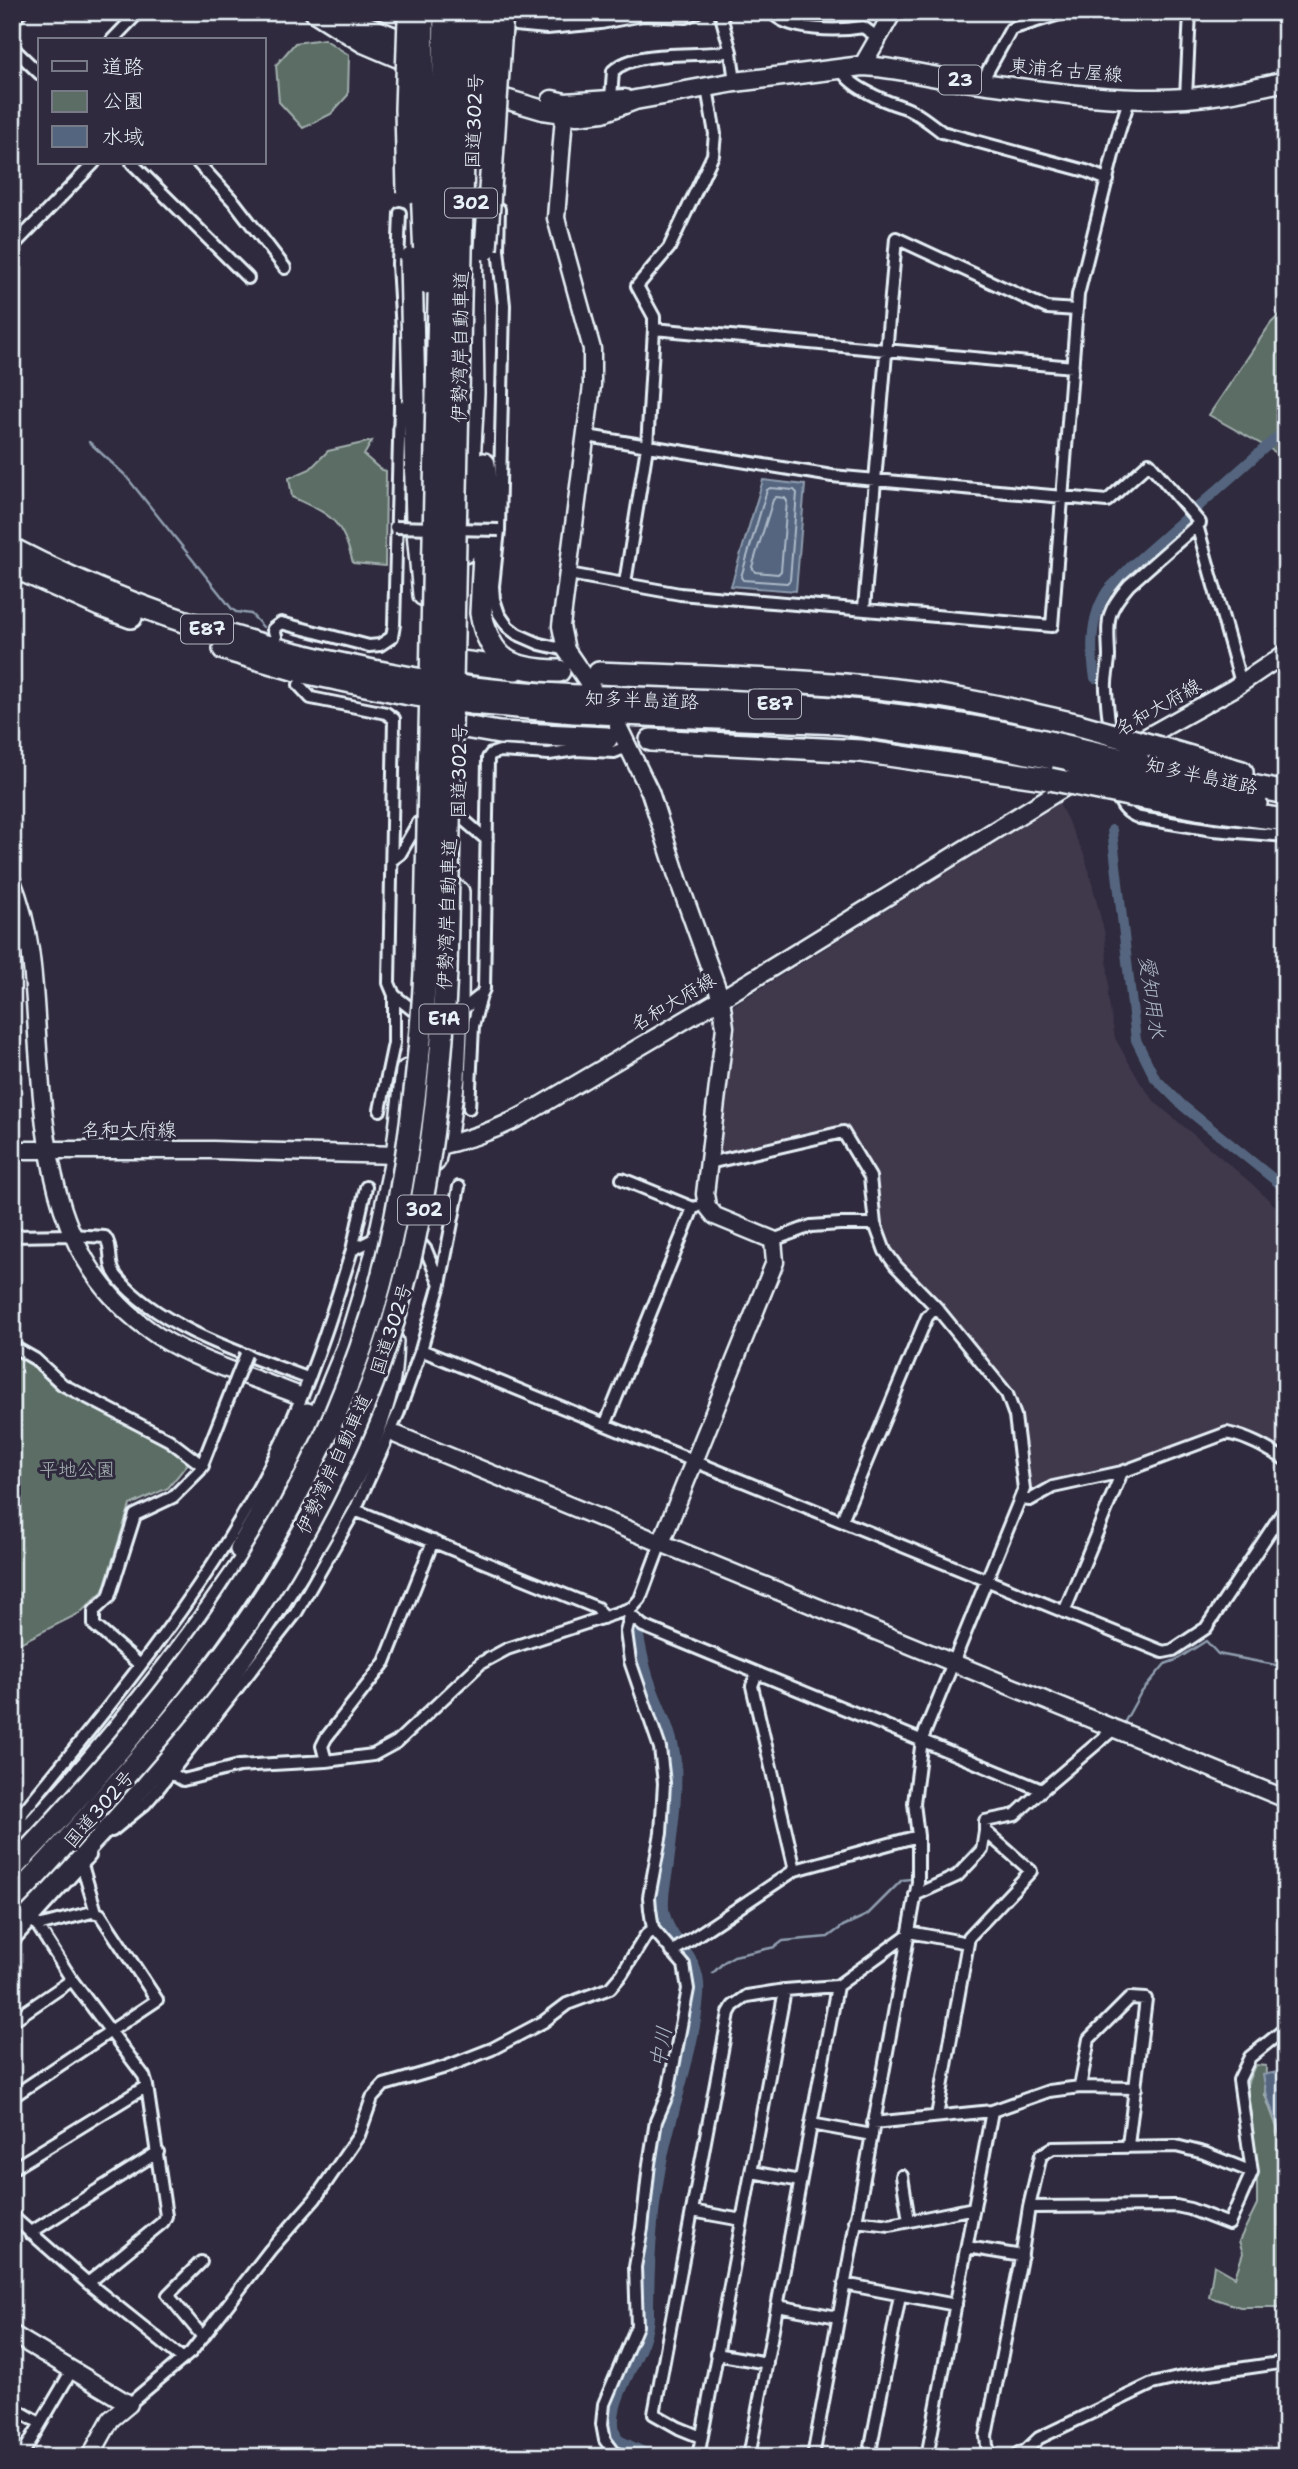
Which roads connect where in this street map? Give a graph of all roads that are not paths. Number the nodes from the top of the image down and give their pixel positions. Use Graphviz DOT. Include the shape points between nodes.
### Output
graph roads {
  1 [pos="21,12"];
  2 [pos="139,12"];
  3 [pos="314,12"];
  4 [pos="346,12"];
  5 [pos="403,12"];
  6 [pos="409,12"];
  7 [pos="423,12"];
  8 [pos="431,12"];
  9 [pos="445,12"];
  10 [pos="466,12"];
  11 [pos="480,12"];
  12 [pos="485,12"];
  13 [pos="502,12"];
  14 [pos="697,12"];
  15 [pos="720,12"];
  16 [pos="772,12"];
  17 [pos="893,12"];
  18 [pos="1066,12"];
  19 [pos="1190,12"];
  20 [pos="12,21"];
  21 [pos="877,37"];
  22 [pos="114,38"];
  23 [pos="401,39"];
  24 [pos="12,47"];
  25 [pos="730,51"];
  26 [pos="429,62"];
  27 [pos="862,66"];
  28 [pos="842,69"];
  29 [pos="38,72"];
  30 [pos="1286,81"];
  31 [pos="476,82"];
  32 [pos="735,82"];
  33 [pos="981,83"];
  34 [pos="707,88"];
  35 [pos="1130,97"];
  36 [pos="500,98"];
  37 [pos="611,98"];
  38 [pos="1186,98"];
  39 [pos="635,100"];
  40 [pos="565,108"];
  41 [pos="93,164"];
  42 [pos="133,164"];
  43 [pos="199,164"];
  44 [pos="1108,180"];
  45 [pos="400,213"];
  46 [pos="12,247"];
  47 [pos="285,268"];
  48 [pos="248,278"];
  49 [pos="1077,310"];
  50 [pos="654,329"];
  51 [pos="885,350"];
  52 [pos="1073,367"];
  53 [pos="458,404"];
  54 [pos="587,436"];
  55 [pos="647,447"];
  56 [pos="484,464"];
  57 [pos="875,478"];
  58 [pos="1062,496"];
  59 [pos="435,505"];
  60 [pos="467,513"];
  61 [pos="1199,521"];
  62 [pos="395,527"];
  63 [pos="499,530"];
  64 [pos="12,549"];
  65 [pos="12,566"];
  66 [pos="569,575"];
  67 [pos="625,583"];
  68 [pos="424,596"];
  69 [pos="864,608"];
  70 [pos="276,636"];
  71 [pos="566,650"];
  72 [pos="1286,653"];
  73 [pos="424,658"];
  74 [pos="461,662"];
  75 [pos="528,670"];
  76 [pos="559,671"];
  77 [pos="595,680"];
  78 [pos="1241,683"];
  79 [pos="299,685"];
  80 [pos="410,686"];
  81 [pos="424,720"];
  82 [pos="459,726"];
  83 [pos="612,732"];
  84 [pos="650,740"];
  85 [pos="629,746"];
  86 [pos="1114,756"];
  87 [pos="1137,779"];
  88 [pos="1286,781"];
  89 [pos="1286,793"];
  90 [pos="1286,808"];
  91 [pos="458,815"];
  92 [pos="1286,820"];
  93 [pos="418,823"];
  94 [pos="1286,836"];
  95 [pos="487,840"];
  96 [pos="392,860"];
  97 [pos="12,881"];
  98 [pos="394,995"];
  99 [pos="481,995"];
  100 [pos="721,999"];
  101 [pos="414,1011"];
  102 [pos="457,1014"];
  103 [pos="469,1108"];
  104 [pos="380,1110"];
  105 [pos="437,1146"];
  106 [pos="12,1150"];
  107 [pos="47,1151"];
  108 [pos="397,1155"];
  109 [pos="709,1163"];
  110 [pos="622,1179"];
  111 [pos="366,1187"];
  112 [pos="460,1187"];
  113 [pos="700,1207"];
  114 [pos="876,1224"];
  115 [pos="71,1235"];
  116 [pos="12,1236"];
  117 [pos="380,1236"];
  118 [pos="418,1240"];
  119 [pos="773,1240"];
  120 [pos="352,1250"];
  121 [pos="440,1284"];
  122 [pos="936,1307"];
  123 [pos="355,1328"];
  124 [pos="391,1341"];
  125 [pos="12,1346"];
  126 [pos="421,1350"];
  127 [pos="246,1354"];
  128 [pos="307,1378"];
  129 [pos="295,1394"];
  130 [pos="606,1423"];
  131 [pos="397,1435"];
  132 [pos="696,1460"];
  133 [pos="1286,1460"];
  134 [pos="203,1466"];
  135 [pos="1122,1472"];
  136 [pos="1020,1499"];
  137 [pos="1286,1507"];
  138 [pos="355,1510"];
  139 [pos="842,1520"];
  140 [pos="433,1541"];
  141 [pos="661,1544"];
  142 [pos="986,1580"];
  143 [pos="1064,1612"];
  144 [pos="628,1614"];
  145 [pos="603,1618"];
  146 [pos="953,1662"];
  147 [pos="140,1665"];
  148 [pos="758,1673"];
  149 [pos="1114,1729"];
  150 [pos="922,1739"];
  151 [pos="326,1760"];
  152 [pos="171,1773"];
  153 [pos="1042,1790"];
  154 [pos="1286,1799"];
  155 [pos="12,1831"];
  156 [pos="985,1831"];
  157 [pos="918,1836"];
  158 [pos="12,1838"];
  159 [pos="12,1849"];
  160 [pos="82,1865"];
  161 [pos="12,1868"];
  162 [pos="795,1870"];
  163 [pos="915,1895"];
  164 [pos="12,1900"];
  165 [pos="12,1905"];
  166 [pos="96,1912"];
  167 [pos="28,1921"];
  168 [pos="653,1928"];
  169 [pos="909,1933"];
  170 [pos="12,1942"];
  171 [pos="968,1943"];
  172 [pos="672,1952"];
  173 [pos="72,1980"];
  174 [pos="837,1986"];
  175 [pos="785,1990"];
  176 [pos="12,2021"];
  177 [pos="1286,2028"];
  178 [pos="109,2032"];
  179 [pos="147,2086"];
  180 [pos="1080,2087"];
  181 [pos="1136,2088"];
  182 [pos="12,2097"];
  183 [pos="992,2111"];
  184 [pos="937,2116"];
  185 [pos="811,2124"];
  186 [pos="873,2129"];
  187 [pos="1128,2145"];
  188 [pos="158,2152"];
  189 [pos="12,2169"];
  190 [pos="752,2172"];
  191 [pos="1252,2172"];
  192 [pos="902,2176"];
  193 [pos="800,2181"];
  194 [pos="1029,2207"];
  195 [pos="974,2208"];
  196 [pos="692,2211"];
  197 [pos="12,2216"];
  198 [pos="741,2220"];
  199 [pos="855,2221"];
  200 [pos="909,2221"];
  201 [pos="30,2234"];
  202 [pos="967,2247"];
  203 [pos="1022,2256"];
  204 [pos="201,2262"];
  205 [pos="88,2283"];
  206 [pos="844,2284"];
  207 [pos="900,2295"];
  208 [pos="956,2305"];
  209 [pos="777,2306"];
  210 [pos="838,2318"];
  211 [pos="12,2334"];
  212 [pos="203,2337"];
  213 [pos="716,2354"];
  214 [pos="183,2359"];
  215 [pos="1286,2362"];
  216 [pos="767,2363"];
  217 [pos="72,2370"];
  218 [pos="129,2404"];
  219 [pos="12,2407"];
  220 [pos="40,2423"];
  221 [pos="701,2437"];
  222 [pos="1286,2452"];
  223 [pos="1022,2456"];
  224 [pos="22,2457"];
  225 [pos="90,2457"];
  226 [pos="624,2457"];
  227 [pos="698,2457"];
  228 [pos="749,2457"];
  229 [pos="813,2457"];
  230 [pos="869,2457"];
  231 [pos="927,2457"];
  232 [pos="992,2457"];
  233 [pos="1273,2457"];
  1 -- 20 [label="street"];
  2 -- 22 [label="street"];
  3 -- 26 [label="main road, 東浦名古屋線 / 23" via="363,43"];
  4 -- 23 [label="main road, 東浦名古屋線 / 23"];
  5 -- 23 [label="street"];
  6 -- 68 [label="highway, bridge" via="406,109 417,521"];
  7 -- 59 [label="highway, bridge" via="422,186"];
  8 -- 26 [label="highway, 国道302号 / 302"];
  9 -- 59 [label="highway, 伊勢湾岸自動車道 / E1A, bridge"];
  10 -- 53 [label="highway, 伊勢湾岸自動車道 / E1A, bridge"];
  11 -- 31 [label="highway, 国道302号 / 302"];
  12 -- 53 [label="highway, bridge"];
  13 -- 14 [label="street" via="515,25 547,28 643,15 686,17"];
  13 -- 56 [label="highway, bridge" via="486,249"];
  15 -- 25 [label="street"];
  16 -- 21 [label="street" via="792,24 839,31 863,27"];
  17 -- 21 [label="street"];
  18 -- 33 [label="street" via="1011,29"];
  19 -- 38 [label="street"];
  21 -- 27 [label="street"];
  23 -- 26 [label="main road, 東浦名古屋線 / 23"];
  24 -- 29 [label="street"];
  25 -- 32 [label="street"];
  25 -- 37 [label="street" via="661,54 620,66 613,71"];
  26 -- 31 [label="main road, 東浦名古屋線 / 23"];
  26 -- 68 [label="highway, 国道302号 / 302"];
  27 -- 28 [label="main road, 東浦名古屋線 / 23"];
  27 -- 33 [label="main road, 東浦名古屋線 / 23"];
  28 -- 32 [label="main road, 東浦名古屋線 / 23"];
  28 -- 44 [label="street" via="848,81 924,118 942,132"];
  30 -- 38 [label="main road, 東浦名古屋線 / 23"];
  31 -- 36 [label="main road, 東浦名古屋線 / 23"];
  31 -- 40 [label="main road, 東浦名古屋線 / 23"];
  31 -- 60 [label="highway, 国道302号 / 302"];
  32 -- 34 [label="main road, 東浦名古屋線 / 23"];
  33 -- 35 [label="main road, 東浦名古屋線 / 23"];
  34 -- 39 [label="main road, 東浦名古屋線 / 23"];
  34 -- 50 [label="street" via="715,134 713,155 669,248 637,286 654,317"];
  35 -- 38 [label="main road, 東浦名古屋線 / 23"];
  35 -- 44 [label="street"];
  36 -- 40 [label="main road, 東浦名古屋線 / 23"];
  36 -- 63 [label="street" via="498,249 504,305"];
  37 -- 39 [label="main road, 東浦名古屋線 / 23"];
  37 -- 40 [label="main road, 東浦名古屋線 / 23"];
  39 -- 40 [label="main road, 東浦名古屋線 / 23" via="577,116"];
  40 -- 54 [label="street" via="556,218 592,349"];
  41 -- 46 [label="street"];
  42 -- 48 [label="street"];
  43 -- 47 [label="street"];
  44 -- 49 [label="street"];
  45 -- 62 [label="street" via="402,332"];
  49 -- 51 [label="street" via="1047,308 896,238"];
  49 -- 52 [label="street"];
  50 -- 51 [label="street"];
  50 -- 55 [label="street"];
  51 -- 52 [label="street"];
  51 -- 57 [label="street"];
  52 -- 58 [label="street"];
  53 -- 164 [label="highway, 伊勢湾岸自動車道 / E1A, bridge" via="443,1030 428,1168 402,1292 343,1451 282,1569 164,1728"];
  54 -- 55 [label="street"];
  54 -- 66 [label="street"];
  55 -- 57 [label="street" via="832,476"];
  55 -- 67 [label="street"];
  56 -- 60 [label="highway"];
  56 -- 75 [label="highway" via="484,632 495,652"];
  57 -- 58 [label="street"];
  57 -- 69 [label="street"];
  58 -- 61 [label="street" via="1107,501 1149,463"];
  58 -- 69 [label="street" via="1052,626"];
  59 -- 161 [label="highway, 伊勢湾岸自動車道 / E1A, bridge" via="422,1033 395,1224 380,1287 318,1453 261,1558 185,1667"];
  60 -- 74 [label="highway, 国道302号 / 302"];
  62 -- 63 [label="street, bridge"];
  62 -- 70 [label="street" via="392,637 369,646 281,623 273,629"];
  63 -- 71 [label="street" via="493,586 499,614 517,634"];
  64 -- 80 [label="highway, 知多半島道路 / E87" via="129,602 224,635"];
  65 -- 80 [label="highway, 知多半島道路 / E87" via="99,606 218,648 303,672"];
  66 -- 67 [label="street"];
  66 -- 71 [label="street" via="561,626"];
  67 -- 69 [label="street" via="680,594"];
  68 -- 73 [label="highway, 国道302号 / 302"];
  71 -- 77 [label="street"];
  72 -- 78 [label="street, 名和大府線"];
  73 -- 74 [label="highway"];
  73 -- 81 [label="highway, 国道302号 / 302"];
  74 -- 75 [label="highway"];
  74 -- 82 [label="highway, 国道302号 / 302"];
  75 -- 76 [label="highway"];
  77 -- 88 [label="highway, bridge" via="762,679 897,690 1017,710"];
  78 -- 86 [label="street, 名和大府線"];
  78 -- 86 [label="street" via="1197,525 1129,585 1109,615 1106,691"];
  79 -- 96 [label="street" via="311,698 386,713 394,719"];
  80 -- 87 [label="highway, 知多半島道路 / E87, bridge" via="574,712 840,723 1073,755"];
  81 -- 82 [label="highway"];
  81 -- 93 [label="highway, 国道302号 / 302"];
  82 -- 83 [label="highway" via="499,733"];
  82 -- 91 [label="highway, 国道302号 / 302"];
  83 -- 85 [label="street"];
  84 -- 87 [label="highway, bridge" via="861,751 1050,779"];
  85 -- 95 [label="street" via="614,752 509,750 491,754"];
  85 -- 100 [label="street" via="650,792"];
  86 -- 94 [label="street" via="1118,795 1131,815 1213,830"];
  86 -- 100 [label="street, 名和大府線"];
  87 -- 89 [label="highway, 知多半島道路 / E87"];
  87 -- 90 [label="highway, 知多半島道路 / E87"];
  87 -- 92 [label="highway" via="1197,808"];
  91 -- 95 [label="street"];
  91 -- 102 [label="highway, 国道302号 / 302"];
  93 -- 96 [label="street"];
  93 -- 101 [label="highway, 国道302号 / 302"];
  95 -- 99 [label="street"];
  96 -- 98 [label="street" via="389,982"];
  97 -- 107 [label="street" via="29,934"];
  98 -- 101 [label="street"];
  98 -- 104 [label="street" via="394,1043"];
  99 -- 102 [label="street"];
  99 -- 103 [label="street" via="473,1026"];
  100 -- 105 [label="street, 名和大府線" via="496,1130"];
  100 -- 109 [label="street" via="725,1027"];
  101 -- 108 [label="highway, 国道302号 / 302"];
  102 -- 105 [label="highway, 国道302号 / 302" via="447,1128"];
  105 -- 108 [label="street, 名和大府線"];
  105 -- 118 [label="highway, 国道302号 / 302"];
  106 -- 107 [label="street, 名和大府線"];
  107 -- 108 [label="street, 名和大府線"];
  107 -- 115 [label="street"];
  108 -- 117 [label="highway, 国道302号 / 302"];
  109 -- 113 [label="street"];
  109 -- 114 [label="street" via="843,1132 870,1177"];
  110 -- 113 [label="street"];
  111 -- 120 [label="street"];
  112 -- 121 [label="street"];
  113 -- 119 [label="street"];
  113 -- 130 [label="street"];
  114 -- 119 [label="street" via="811,1226"];
  114 -- 122 [label="street" via="885,1251"];
  115 -- 116 [label="street"];
  115 -- 127 [label="street" via="105,1237 117,1277 145,1303 179,1325"];
  115 -- 129 [label="street" via="107,1293 159,1336"];
  117 -- 120 [label="street"];
  117 -- 123 [label="highway, 国道302号 / 302"];
  118 -- 121 [label="street"];
  118 -- 124 [label="highway, 国道302号 / 302"];
  119 -- 132 [label="street" via="775,1262"];
  120 -- 128 [label="street"];
  121 -- 126 [label="street"];
  122 -- 136 [label="street" via="994,1376 1013,1408 1024,1489"];
  122 -- 139 [label="street" via="927,1317"];
  123 -- 158 [label="highway" via="322,1379 234,1562"];
  123 -- 159 [label="highway, 国道302号 / 302" via="303,1460 269,1525 116,1734"];
  124 -- 165 [label="highway, 国道302号 / 302" via="334,1475 275,1585 143,1759"];
  124 -- 167 [label="highway" via="381,1409 360,1460 280,1602 157,1771"];
  125 -- 134 [label="street" via="63,1385 169,1440"];
  126 -- 130 [label="street"];
  126 -- 138 [label="street"];
  127 -- 128 [label="street"];
  127 -- 134 [label="street, bridge"];
  128 -- 147 [label="street" via="288,1427 231,1534"];
  130 -- 132 [label="street"];
  131 -- 141 [label="street"];
  132 -- 139 [label="street"];
  132 -- 141 [label="street"];
  133 -- 135 [label="street" via="1251,1440 1227,1433"];
  134 -- 147 [label="street" via="173,1497 135,1515 109,1597 94,1611 94,1625"];
  135 -- 136 [label="street" via="1053,1487 1030,1500"];
  135 -- 143 [label="street"];
  136 -- 142 [label="street"];
  137 -- 143 [label="street" via="1206,1628 1173,1650 1163,1652"];
  138 -- 140 [label="street"];
  138 -- 152 [label="street" via="296,1613"];
  139 -- 142 [label="street"];
  140 -- 145 [label="street" via="597,1608"];
  140 -- 151 [label="street" via="385,1662 326,1738 322,1746"];
  141 -- 144 [label="street" via="640,1599"];
  141 -- 146 [label="street"];
  142 -- 143 [label="street"];
  142 -- 146 [label="street"];
  144 -- 145 [label="street"];
  144 -- 148 [label="street" via="643,1626"];
  144 -- 168 [label="street" via="630,1661 664,1773 661,1833 649,1897"];
  145 -- 151 [label="street" via="507,1649 481,1663 397,1742 373,1755"];
  146 -- 149 [label="street"];
  146 -- 150 [label="street"];
  147 -- 155 [label="street"];
  148 -- 150 [label="street"];
  148 -- 162 [label="street" via="752,1686"];
  149 -- 153 [label="street"];
  149 -- 154 [label="street"];
  150 -- 153 [label="street"];
  150 -- 157 [label="street" via="915,1803"];
  151 -- 152 [label="street" via="239,1766 183,1780"];
  152 -- 160 [label="street"];
  153 -- 156 [label="street" via="1015,1815 985,1821"];
  156 -- 163 [label="street" via="982,1850 957,1876"];
  156 -- 171 [label="street" via="1031,1871"];
  157 -- 162 [label="street"];
  157 -- 163 [label="street"];
  160 -- 166 [label="street"];
  160 -- 167 [label="street"];
  162 -- 172 [label="street"];
  163 -- 169 [label="street"];
  166 -- 167 [label="street"];
  166 -- 178 [label="street" via="157,2000"];
  167 -- 170 [label="street"];
  167 -- 173 [label="street"];
  168 -- 172 [label="street"];
  168 -- 212 [label="street" via="610,1988 567,2004 492,2049 390,2082 377,2091 359,2135 335,2170"];
  169 -- 171 [label="street"];
  169 -- 174 [label="street"];
  169 -- 186 [label="street"];
  171 -- 184 [label="street"];
  172 -- 226 [label="street" via="684,1965 688,1989 649,2164 635,2267 637,2326 604,2404 602,2424 605,2440"];
  173 -- 176 [label="street"];
  173 -- 178 [label="street"];
  174 -- 175 [label="street"];
  174 -- 185 [label="street"];
  175 -- 190 [label="street"];
  175 -- 196 [label="street" via="747,1996 729,2013"];
  177 -- 191 [label="street" via="1250,2057 1239,2080"];
  178 -- 179 [label="street"];
  178 -- 182 [label="street"];
  179 -- 188 [label="street"];
  179 -- 189 [label="street"];
  180 -- 181 [label="street"];
  180 -- 181 [label="street" via="1089,2039 1134,1997 1146,1998"];
  180 -- 183 [label="street" via="1049,2091"];
  181 -- 187 [label="street"];
  183 -- 184 [label="street"];
  183 -- 195 [label="street"];
  184 -- 186 [label="street"];
  185 -- 186 [label="street"];
  185 -- 193 [label="street"];
  186 -- 199 [label="street"];
  187 -- 191 [label="street" via="1189,2148"];
  187 -- 194 [label="street" via="1045,2152 1039,2160"];
  188 -- 201 [label="street"];
  188 -- 205 [label="street" via="165,2219"];
  190 -- 193 [label="street"];
  190 -- 198 [label="street"];
  191 -- 194 [label="street" via="1229,2224 1176,2206"];
  192 -- 200 [label="street"];
  193 -- 209 [label="street"];
  194 -- 203 [label="street"];
  195 -- 200 [label="street"];
  195 -- 202 [label="street"];
  196 -- 198 [label="street"];
  196 -- 221 [label="street" via="654,2414"];
  197 -- 201 [label="street"];
  198 -- 213 [label="street"];
  199 -- 200 [label="street" via="890,2225"];
  199 -- 206 [label="street"];
  201 -- 205 [label="street"];
  202 -- 203 [label="street"];
  202 -- 208 [label="street"];
  203 -- 232 [label="street" via="986,2437"];
  204 -- 212 [label="street" via="168,2295"];
  205 -- 214 [label="street"];
  206 -- 207 [label="street"];
  206 -- 210 [label="street"];
  207 -- 208 [label="street"];
  207 -- 230 [label="street"];
  208 -- 231 [label="street"];
  209 -- 210 [label="street"];
  209 -- 216 [label="street"];
  210 -- 229 [label="street"];
  211 -- 217 [label="street"];
  212 -- 214 [label="street"];
  213 -- 216 [label="street"];
  213 -- 221 [label="street"];
  214 -- 218 [label="street"];
  215 -- 223 [label="street" via="1153,2384 1039,2438"];
  216 -- 228 [label="street"];
  217 -- 218 [label="street"];
  217 -- 220 [label="street"];
  218 -- 225 [label="street" via="111,2419"];
  219 -- 220 [label="street"];
  220 -- 224 [label="street"];
  221 -- 227 [label="street"];
  222 -- 233 [label="street"];
}
